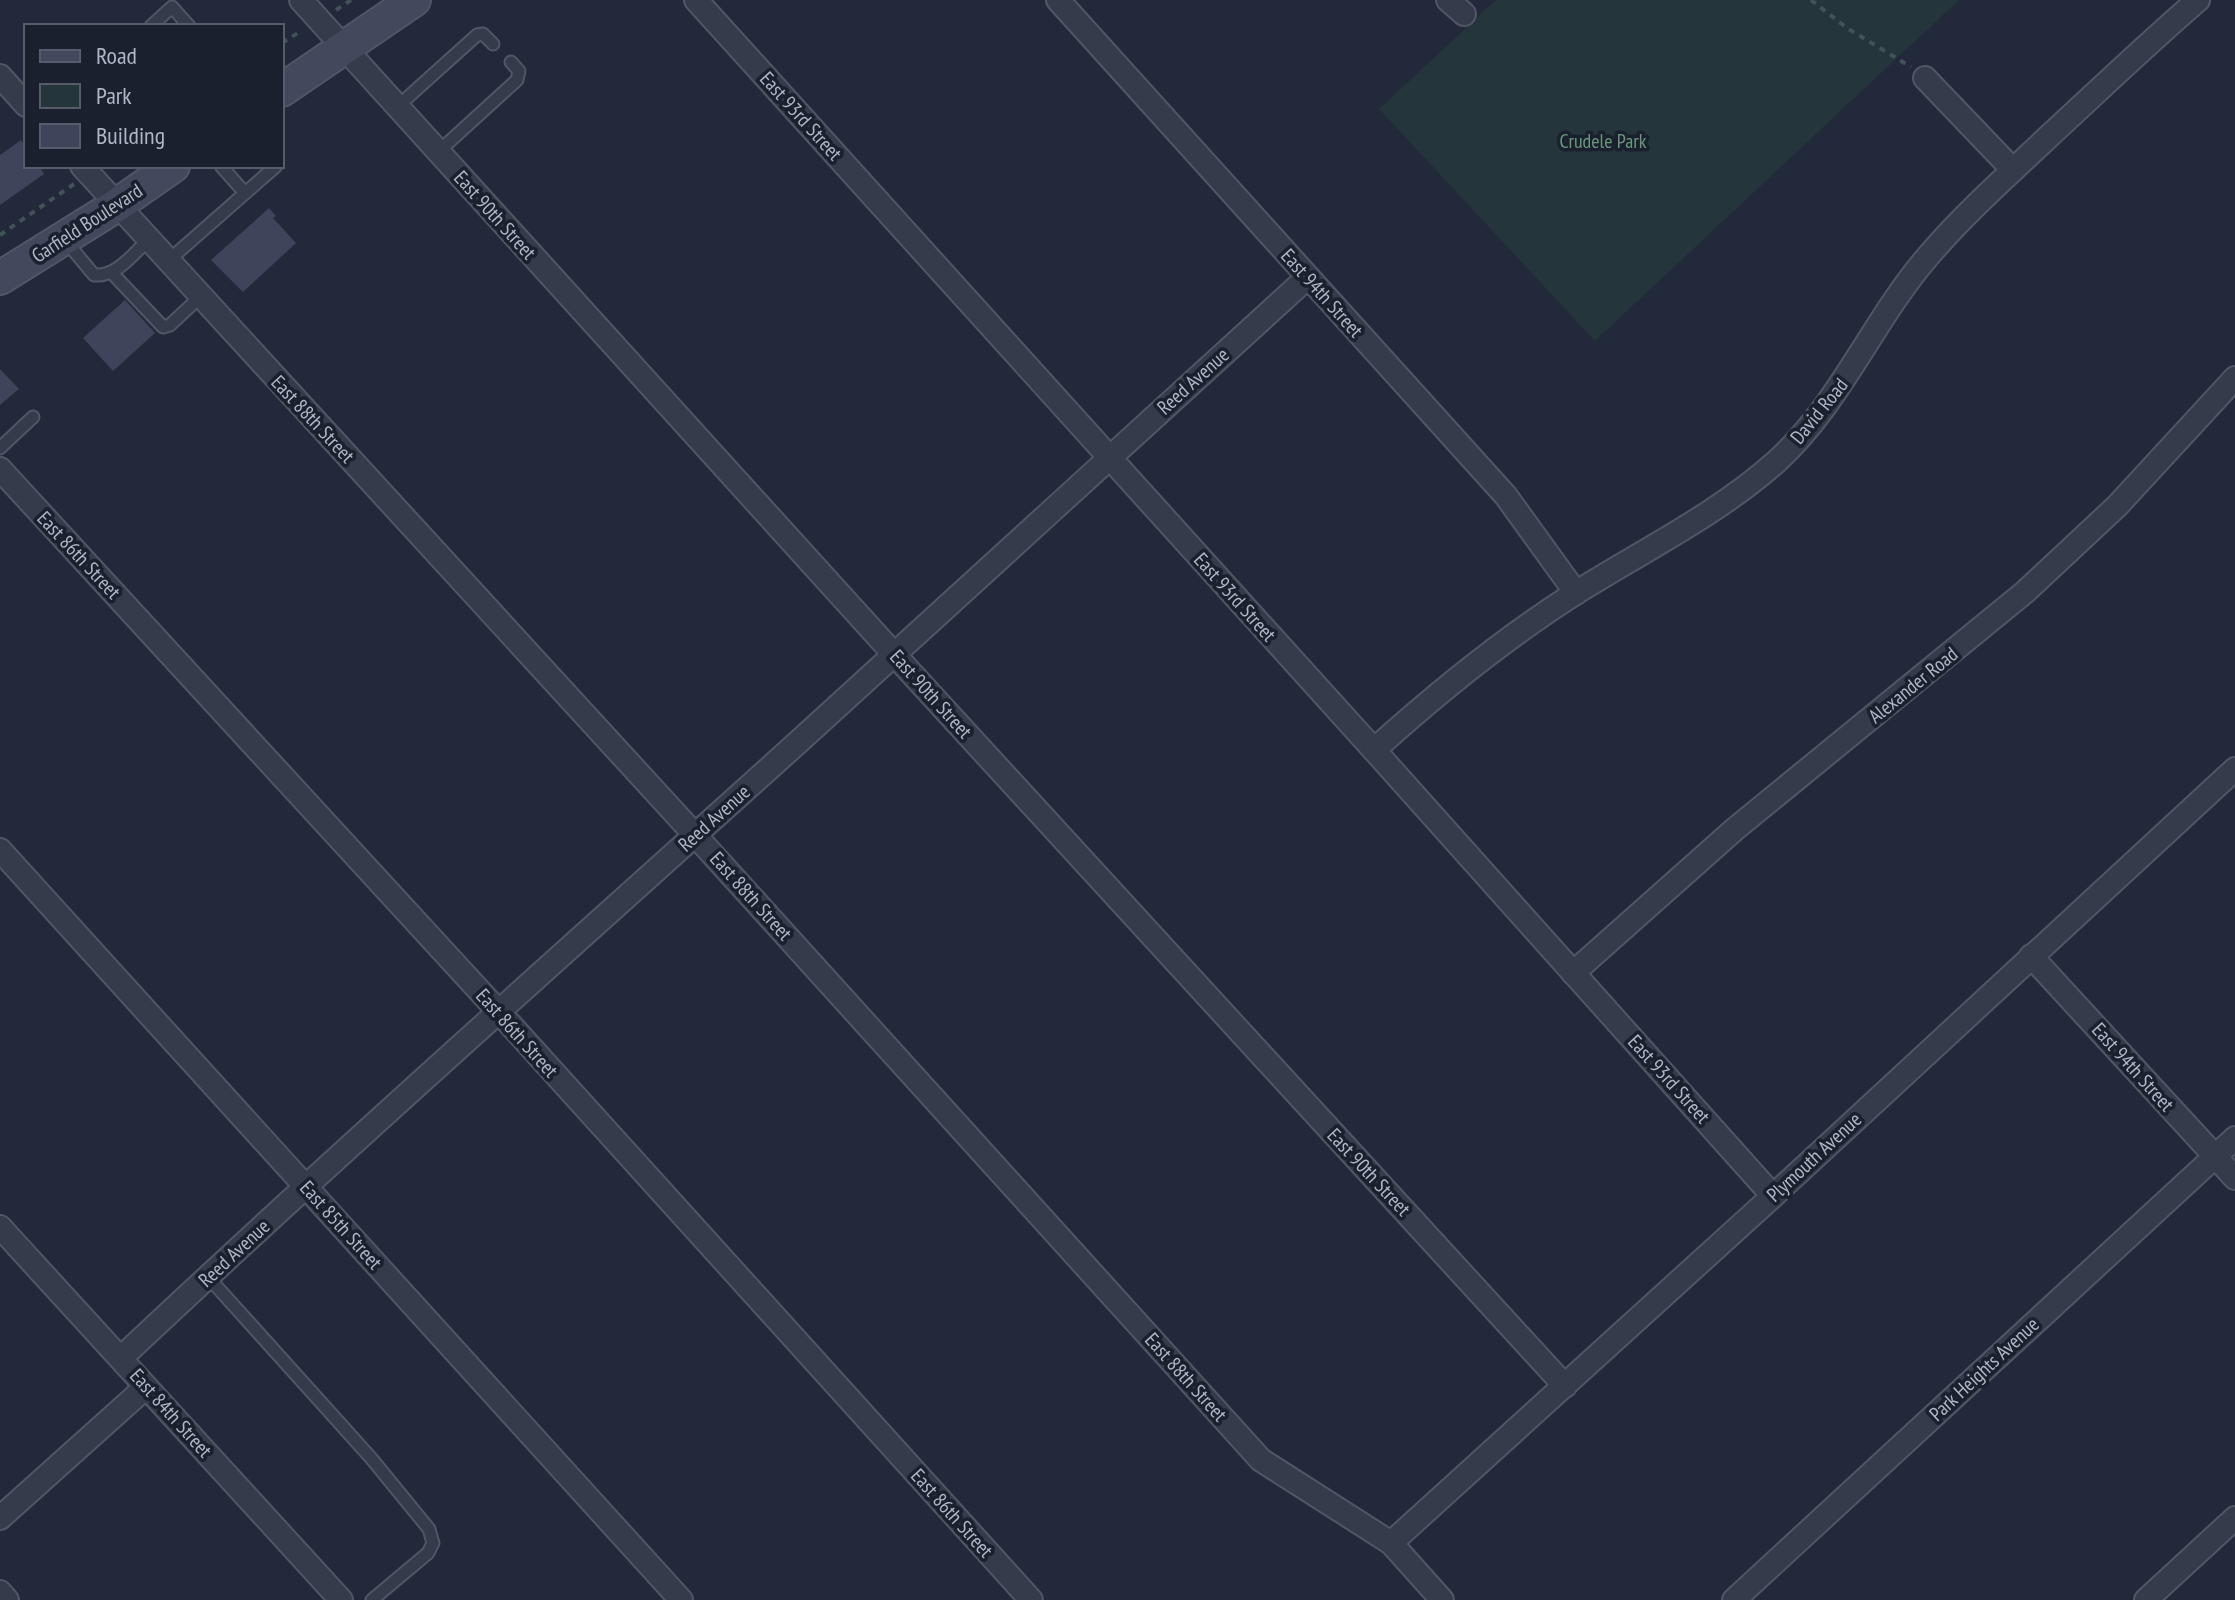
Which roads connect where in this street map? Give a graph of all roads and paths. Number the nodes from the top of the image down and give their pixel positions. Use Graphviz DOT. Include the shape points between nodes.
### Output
graph roads {
  1 [pos="301,0"];
  2 [pos="351,0"];
  3 [pos="414,0"];
  4 [pos="696,0"];
  5 [pos="1058,0"];
  6 [pos="1811,0"];
  7 [pos="2198,0"];
  8 [pos="335,11"];
  9 [pos="153,24"];
  10 [pos="187,24"];
  11 [pos="292,36"];
  12 [pos="284,42"];
  13 [pos="493,44"];
  14 [pos="343,48"];
  15 [pos="511,62"];
  16 [pos="0,76"];
  17 [pos="1925,78"];
  18 [pos="284,89"];
  19 [pos="24,103"];
  20 [pos="397,107"];
  21 [pos="438,152"];
  22 [pos="84,168"];
  23 [pos="170,168"];
  24 [pos="223,168"];
  25 [pos="274,168"];
  26 [pos="2013,170"];
  27 [pos="66,189"];
  28 [pos="245,193"];
  29 [pos="117,205"];
  30 [pos="0,235"];
  31 [pos="64,239"];
  32 [pos="149,239"];
  33 [pos="168,261"];
  34 [pos="112,273"];
  35 [pos="1308,277"];
  36 [pos="0,278"];
  37 [pos="201,296"];
  38 [pos="2235,378"];
  39 [pos="33,417"];
  40 [pos="0,448"];
  41 [pos="1108,458"];
  42 [pos="0,469"];
  43 [pos="1576,593"];
  44 [pos="895,655"];
  45 [pos="1374,750"];
  46 [pos="2235,769"];
  47 [pos="695,835"];
  48 [pos="0,850"];
  49 [pos="2031,956"];
  50 [pos="1573,973"];
  51 [pos="499,1012"];
  52 [pos="2235,1138"];
  53 [pos="2214,1157"];
  54 [pos="2235,1178"];
  55 [pos="305,1186"];
  56 [pos="1773,1196"];
  57 [pos="0,1227"];
  58 [pos="208,1277"];
  59 [pos="121,1358"];
  60 [pos="1565,1386"];
  61 [pos="146,1387"];
  62 [pos="0,1518"];
  63 [pos="2235,1518"];
  64 [pos="1391,1543"];
  65 [pos="0,1592"];
  66 [pos="7,1600"];
  67 [pos="341,1600"];
  68 [pos="372,1600"];
  69 [pos="681,1600"];
  70 [pos="1031,1600"];
  71 [pos="1442,1600"];
  72 [pos="1734,1600"];
  73 [pos="2146,1600"];
  1 -- 14 [label="street, East 90th Street"];
  2 -- 8 [label="path"];
  3 -- 14 [label="street"];
  4 -- 41 [label="street, East 93rd Street"];
  5 -- 35 [label="street, East 94th Street"];
  6 -- 17 [label="path"];
  7 -- 26 [label="street, David Road"];
  9 -- 10 [label="lane" via="172,7"];
  11 -- 12 [label="path"];
  13 -- 20 [label="lane" via="477,35"];
  14 -- 18 [label="street"];
  14 -- 20 [label="street, East 90th Street"];
  15 -- 21 [label="lane" via="519,71 517,80"];
  16 -- 19 [label="street"];
  17 -- 26 [label="street"];
  20 -- 21 [label="street, East 90th Street"];
  21 -- 44 [label="street, East 90th Street"];
  22 -- 29 [label="street, East 88th Street"];
  23 -- 29 [label="street, Garfield Boulevard"];
  24 -- 28 [label="lane"];
  25 -- 28 [label="lane"];
  26 -- 43 [label="street, David Road" via="1912,276 1827,405 1779,459 1710,513"];
  27 -- 30 [label="path"];
  28 -- 33 [label="lane"];
  29 -- 31 [label="street, Garfield Boulevard"];
  29 -- 32 [label="street, East 88th Street"];
  31 -- 34 [label="lane" via="94,275"];
  31 -- 36 [label="street, Garfield Boulevard"];
  32 -- 33 [label="street, East 88th Street"];
  32 -- 34 [label="lane"];
  33 -- 37 [label="street, East 88th Street"];
  34 -- 37 [label="lane" via="163,327"];
  35 -- 41 [label="street, Reed Avenue"];
  35 -- 43 [label="street, East 94th Street" via="1506,496"];
  37 -- 47 [label="street, East 88th Street"];
  38 -- 50 [label="street, Alexander Road" via="2117,506 2025,592 1735,829"];
  39 -- 40 [label="lane"];
  41 -- 44 [label="street, Reed Avenue"];
  41 -- 45 [label="street, East 93rd Street"];
  42 -- 51 [label="street, East 86th Street"];
  43 -- 45 [label="street, David Road" via="1467,670"];
  44 -- 47 [label="street, Reed Avenue"];
  44 -- 60 [label="street, East 90th Street"];
  45 -- 50 [label="street, East 93rd Street"];
  46 -- 49 [label="street, Plymouth Avenue"];
  47 -- 51 [label="street, Reed Avenue"];
  47 -- 64 [label="street, East 88th Street" via="1261,1460"];
  48 -- 55 [label="street, East 85th Street"];
  49 -- 53 [label="street, East 94th Street"];
  49 -- 56 [label="street, Plymouth Avenue"];
  50 -- 56 [label="street, East 93rd Street"];
  51 -- 55 [label="street, Reed Avenue"];
  51 -- 70 [label="street, East 86th Street"];
  52 -- 53 [label="street, Park Heights Avenue"];
  53 -- 54 [label="street, East 94th Street"];
  53 -- 72 [label="street, Park Heights Avenue"];
  55 -- 58 [label="street, Reed Avenue"];
  55 -- 69 [label="street, East 85th Street"];
  56 -- 60 [label="street, Plymouth Avenue"];
  57 -- 59 [label="street, East 84th Street"];
  58 -- 59 [label="street, Reed Avenue"];
  58 -- 68 [label="lane" via="429,1529 433,1543 428,1553"];
  59 -- 61 [label="street, East 84th Street"];
  60 -- 64 [label="street, Plymouth Avenue"];
  61 -- 62 [label="street"];
  61 -- 67 [label="street, East 84th Street"];
  63 -- 73 [label="street"];
  64 -- 71 [label="street, East 88th Street"];
  65 -- 66 [label="street"];
}
